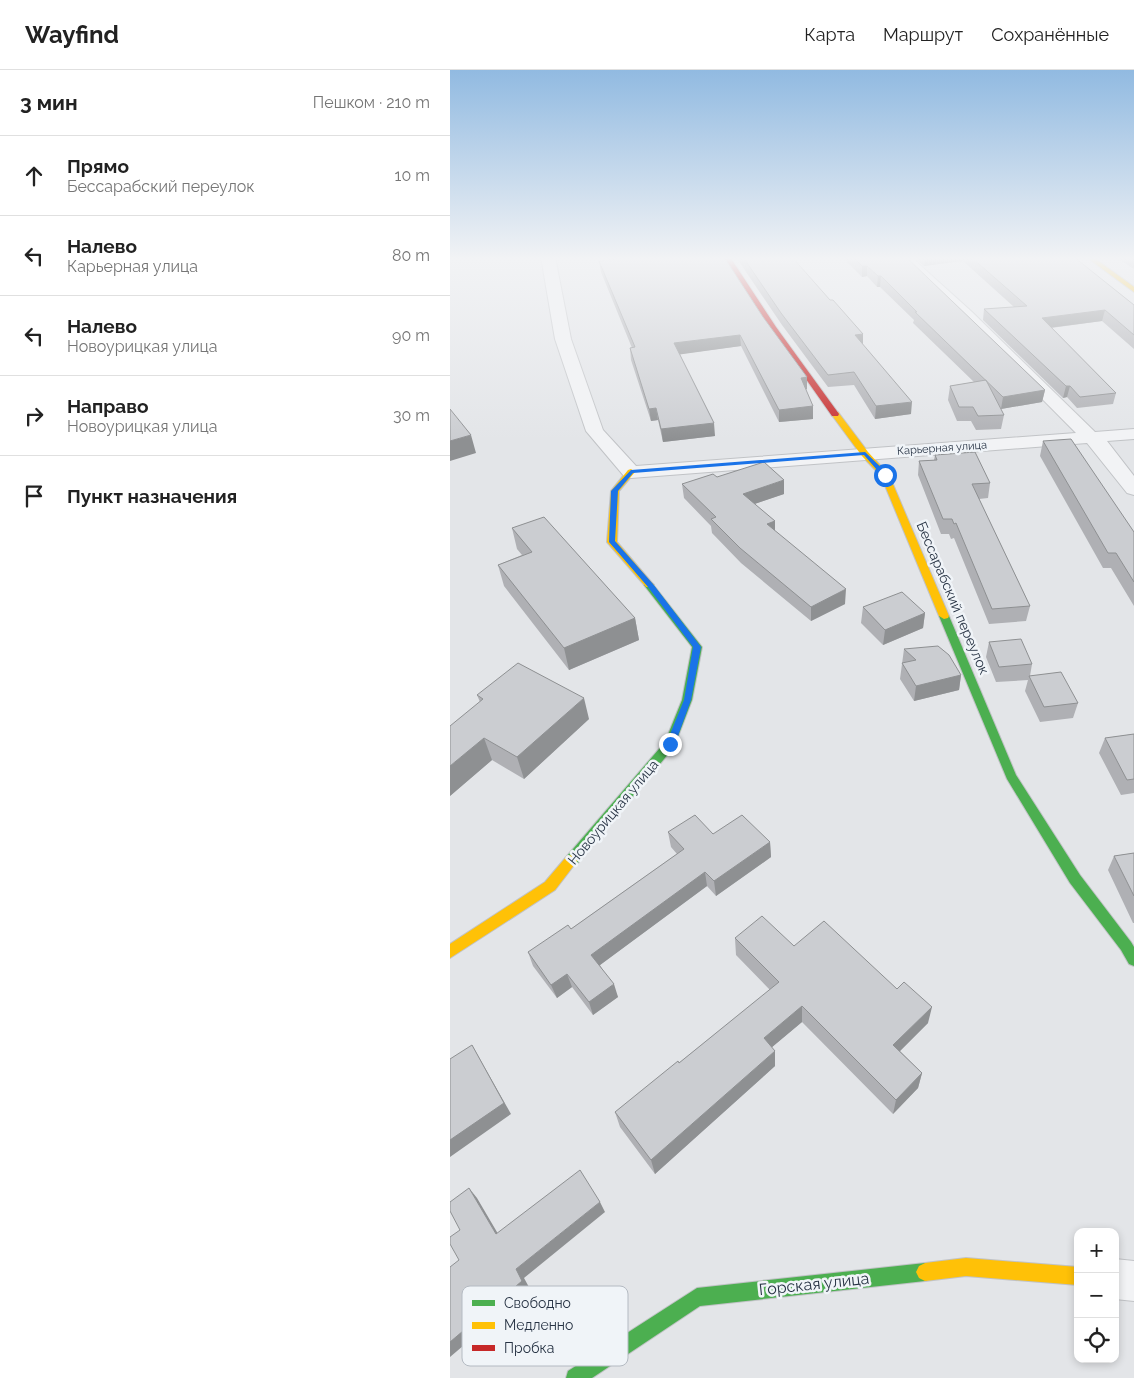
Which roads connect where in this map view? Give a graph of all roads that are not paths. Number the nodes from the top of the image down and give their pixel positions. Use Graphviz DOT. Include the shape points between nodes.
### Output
graph roads {
  1 [pos="559,318"];
  2 [pos="767,318"];
  3 [pos="970,318"];
  4 [pos="1134,434"];
  5 [pos="1090,437"];
  6 [pos="865,454"];
  7 [pos="631,472"];
  8 [pos="1134,489"];
  9 [pos="450,952"];
  10 [pos="1134,960"];
  11 [pos="1074,1276"];
  12 [pos="1119,1279"];
  13 [pos="1134,1280"];
  14 [pos="628,1343"];
  15 [pos="593,1366"];
  16 [pos="575,1378"];
  1 -- 7 [label="street" via="563,339 595,431"];
  2 -- 6 [label="street, Бессарабский переулок"];
  3 -- 5 [label="street"];
  4 -- 5 [label="street, Карьерная улица"];
  5 -- 6 [label="street, Карьерная улица"];
  5 -- 8 [label="street" via="1103,448"];
  6 -- 7 [label="street, Карьерная улица"];
  6 -- 10 [label="street, Бессарабский переулок" via="885,475 1010,776 1076,879"];
  7 -- 9 [label="street, Новоурицкая улица" via="614,491 612,542 697,647 688,700 670,744 550,886"];
  11 -- 14 [label="street, Горская улица" via="966,1267 697,1297"];
  12 -- 13 [label="street"];
  15 -- 16 [label="street, Горская улица"];
}
